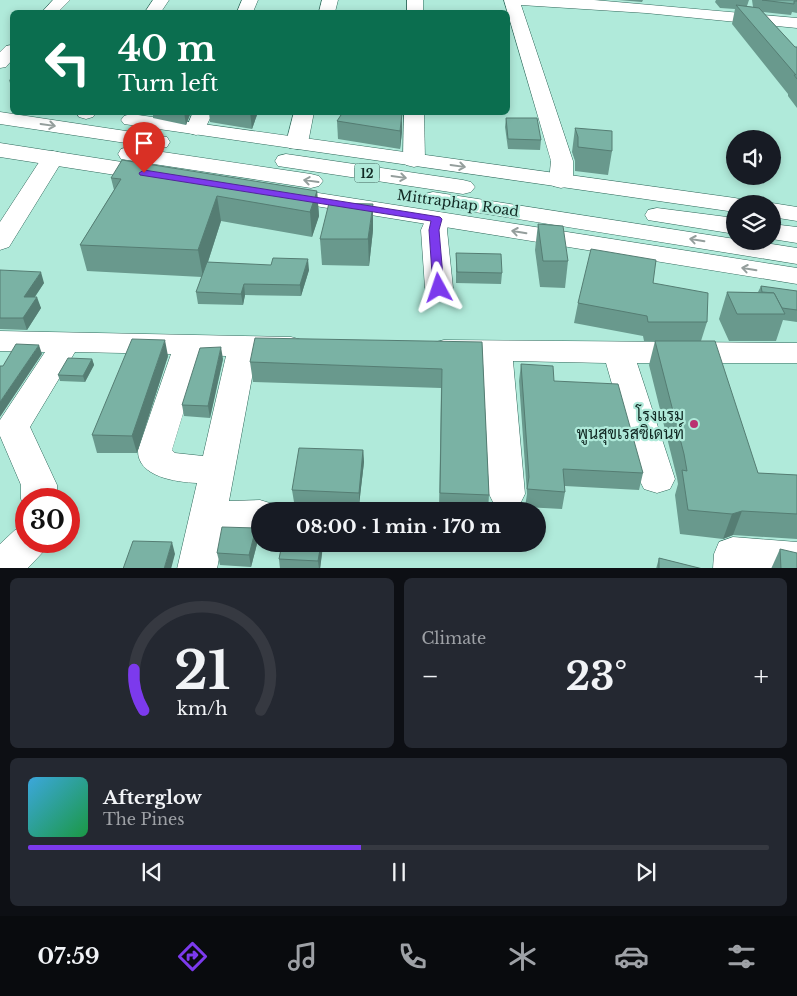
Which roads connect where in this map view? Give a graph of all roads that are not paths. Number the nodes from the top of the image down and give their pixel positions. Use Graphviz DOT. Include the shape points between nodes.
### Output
graph roads {
  1 [pos="62,0"];
  2 [pos="512,0"];
  3 [pos="521,0"];
  4 [pos="743,0"];
  5 [pos="605,3"];
  6 [pos="669,5"];
  7 [pos="52,10"];
  8 [pos="753,18"];
  9 [pos="797,23"];
  10 [pos="778,40"];
  11 [pos="10,52"];
  12 [pos="0,63"];
  13 [pos="105,115"];
  14 [pos="303,115"];
  15 [pos="414,115"];
  16 [pos="0,118"];
  17 [pos="202,124"];
  18 [pos="0,135"];
  19 [pos="0,150"];
  20 [pos="54,158"];
  21 [pos="414,160"];
  22 [pos="291,161"];
  23 [pos="162,176"];
  24 [pos="550,202"];
  25 [pos="726,204"];
  26 [pos="781,211"];
  27 [pos="797,214"];
  28 [pos="437,219"];
  29 [pos="726,225"];
  30 [pos="781,233"];
  31 [pos="797,235"];
  32 [pos="0,242"];
  33 [pos="642,252"];
  34 [pos="797,256"];
  35 [pos="797,276"];
  36 [pos="439,288"];
  37 [pos="0,342"];
  38 [pos="66,343"];
  39 [pos="189,345"];
  40 [pos="243,346"];
  41 [pos="321,348"];
  42 [pos="419,349"];
  43 [pos="497,351"];
  44 [pos="618,353"];
  45 [pos="797,353"];
  46 [pos="217,470"];
  47 [pos="656,479"];
  48 [pos="39,488"];
  49 [pos="507,494"];
  50 [pos="251,516"];
  51 [pos="208,517"];
  52 [pos="17,553"];
  53 [pos="797,559"];
  54 [pos="1,568"];
  55 [pos="197,568"];
  56 [pos="733,568"];
  1 -- 7 [label="main road"];
  2 -- 24 [label="main road" via="562,161"];
  3 -- 5 [label="main road"];
  4 -- 8 [label="main road"];
  5 -- 6 [label="main road"];
  6 -- 8 [label="main road"];
  8 -- 9 [label="main road"];
  8 -- 10 [label="main road"];
  11 -- 12 [label="main road"];
  13 -- 17 [label="main road"];
  14 -- 22 [label="main road"];
  15 -- 21 [label="main road"];
  16 -- 22 [label="main road, Mittraphap Road / 12, one-way"];
  17 -- 22 [label="main road"];
  18 -- 22 [label="main road, Mittraphap Road / 12"];
  19 -- 20 [label="main road"];
  20 -- 23 [label="main road"];
  20 -- 32 [label="main road"];
  21 -- 22 [label="main road"];
  21 -- 24 [label="main road, one-way"];
  22 -- 23 [label="main road"];
  22 -- 24 [label="main road, Mittraphap Road / 12"];
  23 -- 28 [label="main road"];
  24 -- 25 [label="main road" via="652,193"];
  24 -- 29 [label="main road, Mittraphap Road / 12"];
  24 -- 33 [label="main road"];
  34 -- 24 [label="main road, Mittraphap Road / 12, one-way"];
  26 -- 27 [label="main road"];
  33 -- 28 [label="main road, one-way"];
  28 -- 36 [label="main road" via="434,230"];
  30 -- 31 [label="main road"];
  35 -- 33 [label="main road, one-way"];
  37 -- 38 [label="main road"];
  38 -- 39 [label="main road"];
  38 -- 48 [label="main road" via="13,427"];
  39 -- 40 [label="main road"];
  39 -- 46 [label="main road" via="155,458 180,467"];
  40 -- 41 [label="main road"];
  40 -- 46 [label="main road"];
  42 -- 43 [label="main road"];
  43 -- 44 [label="main road"];
  43 -- 49 [label="main road"];
  44 -- 45 [label="main road"];
  44 -- 47 [label="main road"];
  46 -- 51 [label="main road"];
  50 -- 51 [label="main road"];
  51 -- 55 [label="main road"];
  52 -- 54 [label="main road"];
  53 -- 56 [label="main road" via="733,554"];
}
